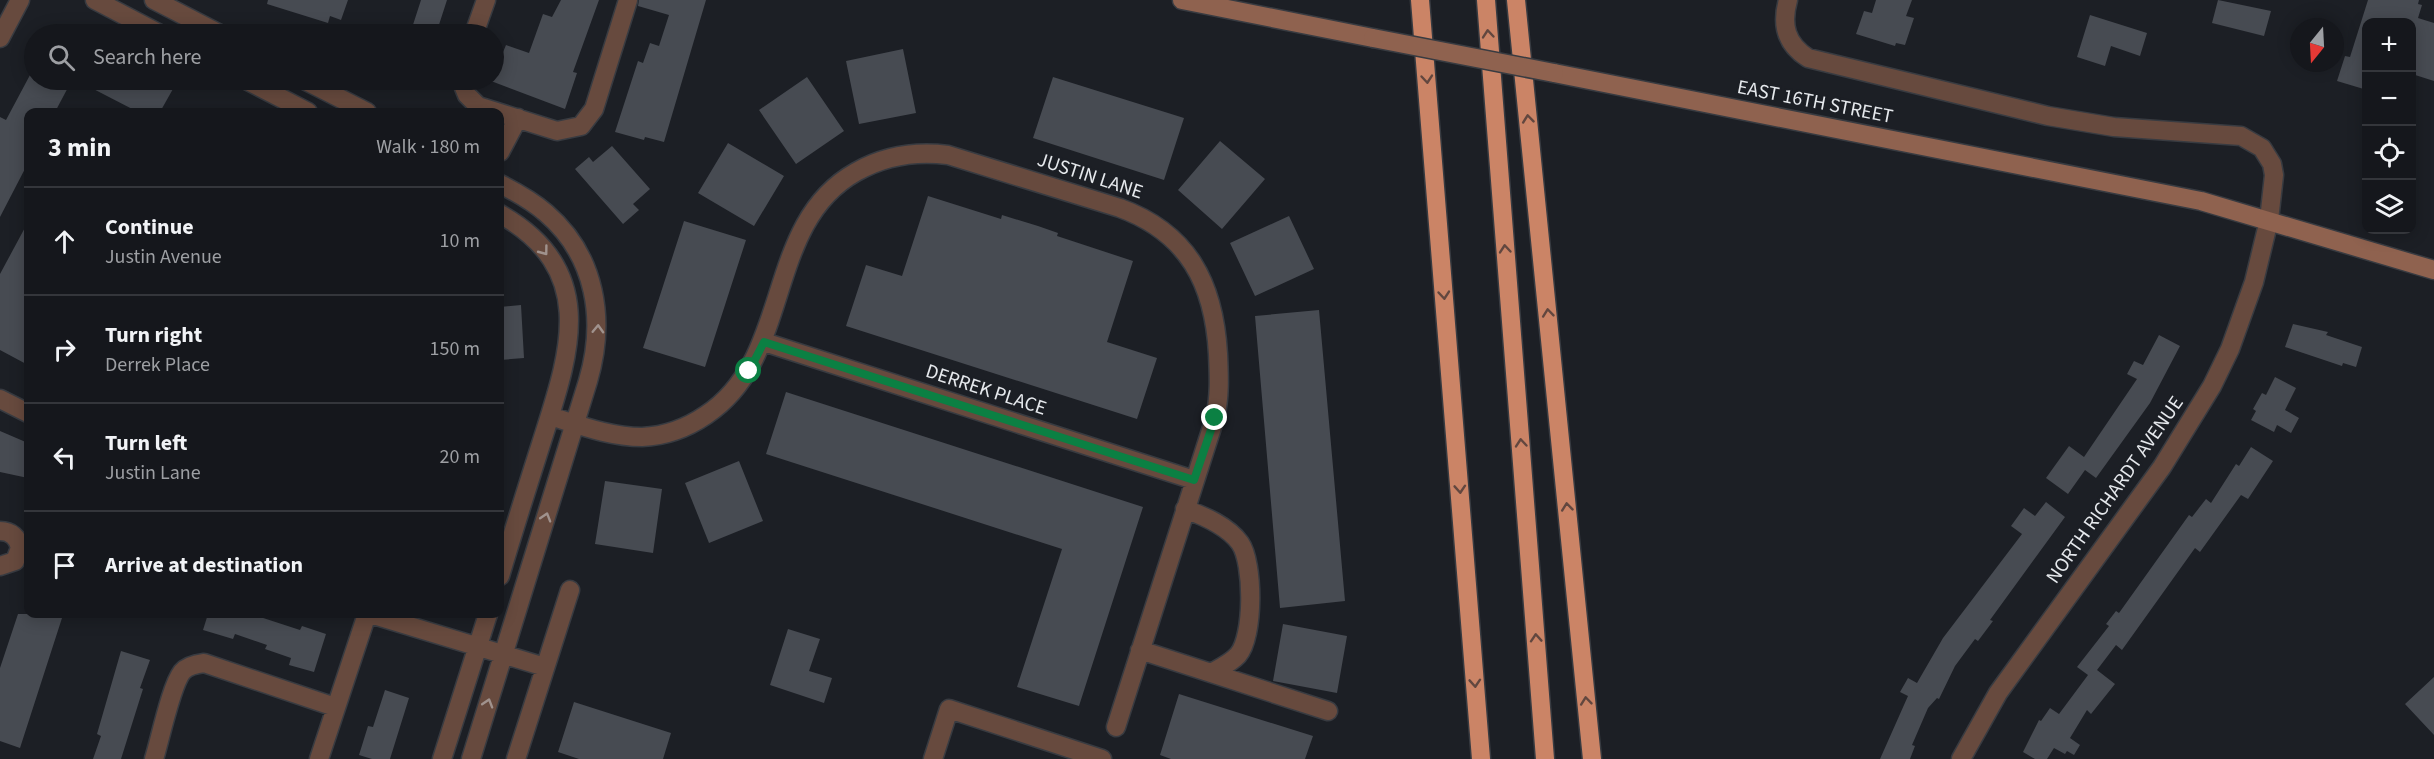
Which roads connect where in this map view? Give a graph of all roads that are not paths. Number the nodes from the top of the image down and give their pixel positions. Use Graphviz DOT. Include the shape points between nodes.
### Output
graph roads {
  1 [pos="20,0"];
  2 [pos="95,0"];
  3 [pos="154,0"];
  4 [pos="486,0"];
  5 [pos="628,0"];
  6 [pos="1182,0"];
  7 [pos="1420,0"];
  8 [pos="1486,0"];
  9 [pos="1516,0"];
  10 [pos="1788,0"];
  11 [pos="141,24"];
  12 [pos="200,24"];
  13 [pos="478,24"];
  14 [pos="0,38"];
  15 [pos="261,90"];
  16 [pos="296,90"];
  17 [pos="322,90"];
  18 [pos="465,90"];
  19 [pos="286,107"];
  20 [pos="359,108"];
  21 [pos="485,108"];
  22 [pos="504,114"];
  23 [pos="518,118"];
  24 [pos="504,144"];
  25 [pos="504,186"];
  26 [pos="504,217"];
  27 [pos="2269,220"];
  28 [pos="2434,270"];
  29 [pos="764,342"];
  30 [pos="0,399"];
  31 [pos="24,411"];
  32 [pos="550,416"];
  33 [pos="575,424"];
  34 [pos="1194,480"];
  35 [pos="1185,509"];
  36 [pos="0,531"];
  37 [pos="504,563"];
  38 [pos="0,566"];
  39 [pos="0,576"];
  40 [pos="570,590"];
  41 [pos="368,618"];
  42 [pos="383,618"];
  43 [pos="487,618"];
  44 [pos="478,645"];
  45 [pos="1140,650"];
  46 [pos="504,653"];
  47 [pos="545,667"];
  48 [pos="1211,673"];
  49 [pos="335,707"];
  50 [pos="1328,711"];
  51 [pos="1116,727"];
  52 [pos="154,759"];
  53 [pos="319,759"];
  54 [pos="442,759"];
  55 [pos="471,759"];
  56 [pos="516,759"];
  57 [pos="933,759"];
  58 [pos="1102,759"];
  59 [pos="1481,759"];
  60 [pos="1545,759"];
  61 [pos="1592,759"];
  62 [pos="1961,759"];
  1 -- 14 [label="street"];
  2 -- 11 [label="street"];
  3 -- 12 [label="street"];
  4 -- 13 [label="street"];
  5 -- 23 [label="street" via="594,109 586,123 567,131"];
  6 -- 27 [label="street, EAST 16TH STREET, bridge" via="2050,170 2200,201"];
  7 -- 59 [label="highway, one-way"];
  60 -- 8 [label="highway, one-way"];
  61 -- 9 [label="highway, one-way"];
  10 -- 27 [label="street, NORTH RICHARDT AVENUE" via="1784,24 1791,44 1816,60 2048,116 2114,127 2241,136 2262,148 2272,164"];
  15 -- 19 [label="street"];
  16 -- 19 [label="street"];
  17 -- 20 [label="street"];
  18 -- 21 [label="street" via="478,106"];
  22 -- 23 [label="street"];
  23 -- 24 [label="street"];
  33 -- 25 [label="street, one-way" via="596,352 597,310 592,286 574,246 556,222 534,203"];
  26 -- 32 [label="street, one-way" via="545,252 566,294 570,340"];
  27 -- 28 [label="street, EAST 16TH STREET"];
  27 -- 62 [label="street, NORTH RICHARDT AVENUE" via="2240,324 2200,409 2162,468 1998,693"];
  29 -- 33 [label="street, JUSTIN LANE" via="749,371 727,399 685,427 641,437"];
  29 -- 34 [label="street, DERREK PLACE"];
  29 -- 34 [label="street, JUSTIN LANE" via="795,243 808,217 826,194 848,176 882,160 920,153 948,155 1120,208 1146,218 1176,241 1200,275 1213,308 1219,397"];
  30 -- 31 [label="street"];
  32 -- 33 [label="street, JUSTIN LANE"];
  32 -- 37 [label="street"];
  46 -- 33 [label="street, one-way"];
  34 -- 35 [label="street, JUSTIN LANE"];
  35 -- 45 [label="street, JUSTIN LANE"];
  35 -- 48 [label="street" via="1225,529 1240,543 1247,563 1246,639 1239,655"];
  36 -- 38 [label="street" via="11,533 20,548 15,561"];
  38 -- 39 [label="street"];
  40 -- 47 [label="street"];
  41 -- 49 [label="street"];
  42 -- 44 [label="street"];
  43 -- 44 [label="street"];
  44 -- 46 [label="street"];
  44 -- 54 [label="street"];
  45 -- 48 [label="street"];
  45 -- 51 [label="street, JUSTIN LANE"];
  46 -- 47 [label="street"];
  55 -- 46 [label="street, one-way"];
  47 -- 56 [label="street"];
  48 -- 50 [label="street"];
  49 -- 52 [label="street" via="204,663 191,666 182,672 176,687"];
  49 -- 53 [label="street"];
  57 -- 58 [label="street" via="949,709"];
}
